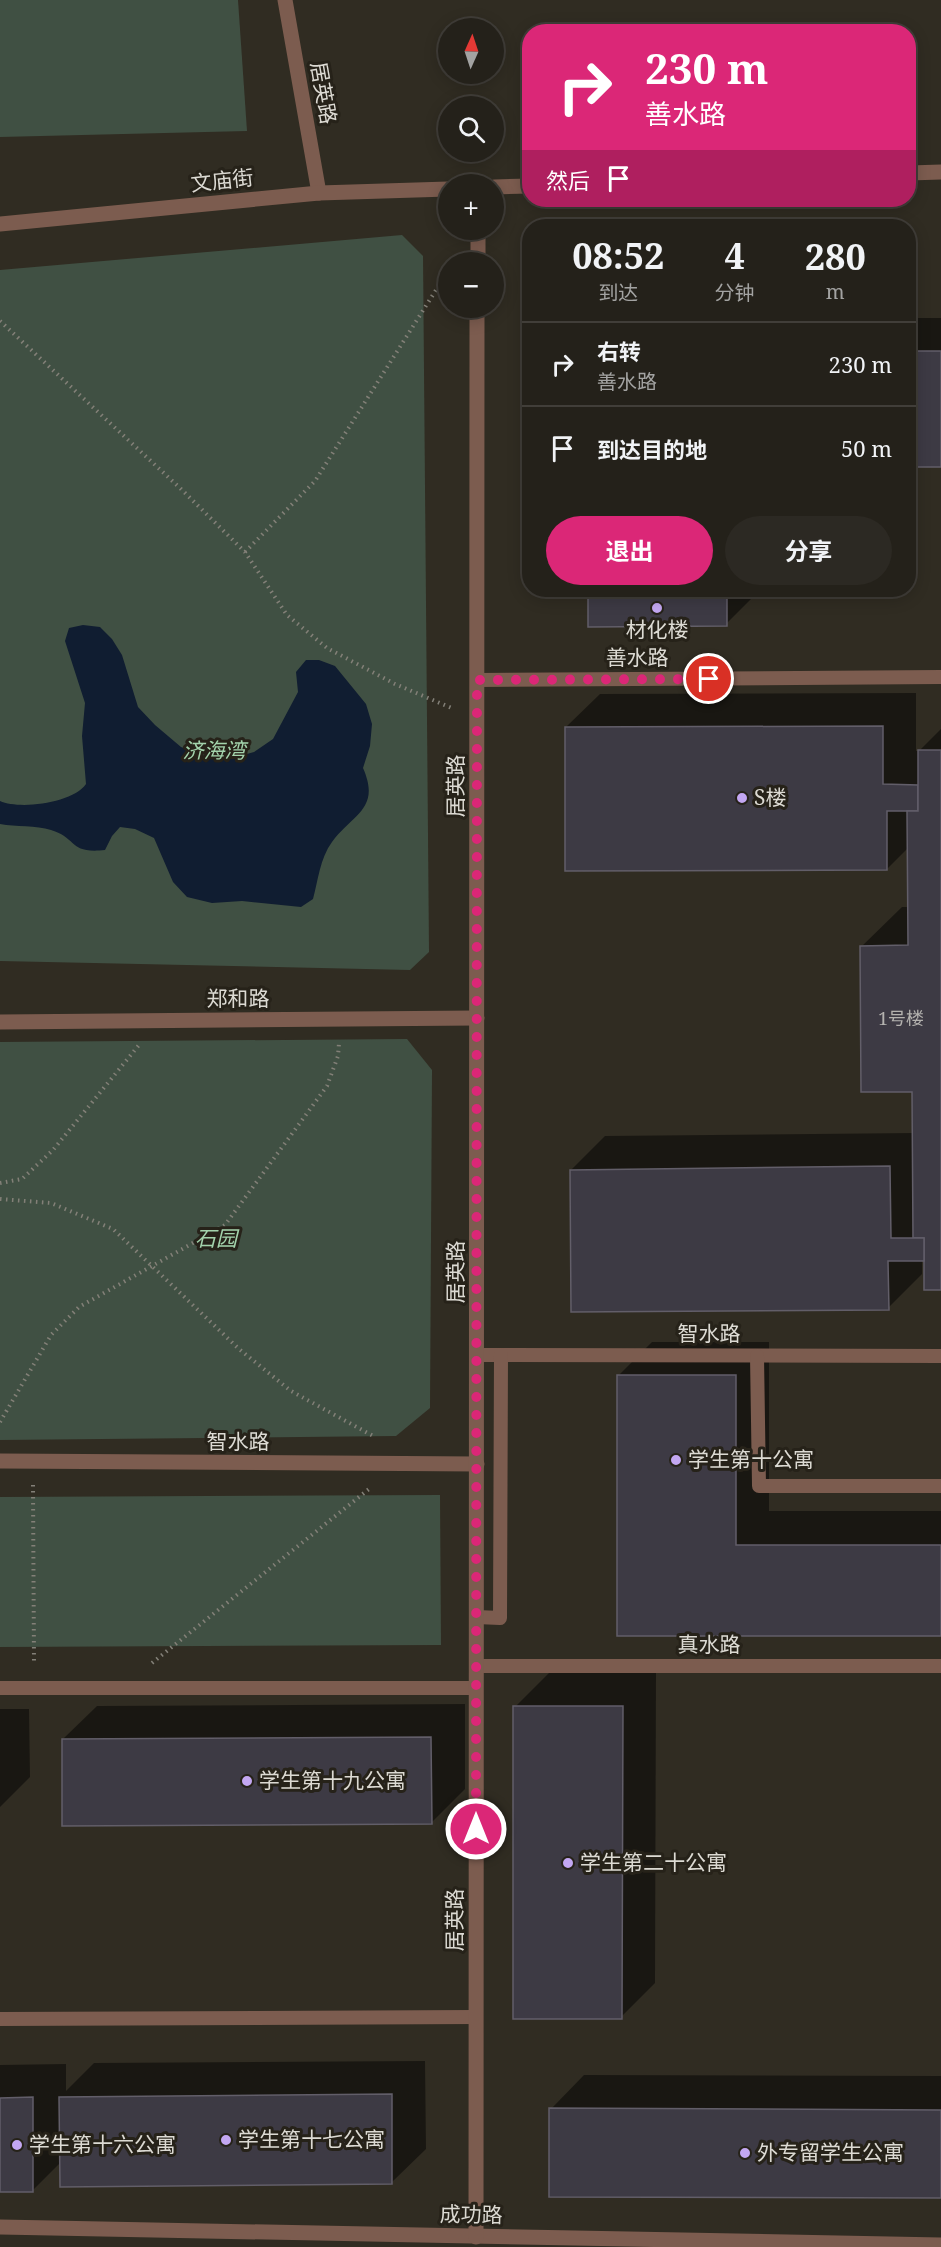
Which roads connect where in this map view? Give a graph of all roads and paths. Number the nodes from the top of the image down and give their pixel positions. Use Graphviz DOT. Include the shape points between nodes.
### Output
graph roads {
  1 [pos="285,0"];
  2 [pos="941,172"];
  3 [pos="916,173"];
  4 [pos="522,186"];
  5 [pos="504,187"];
  6 [pos="438,189"];
  7 [pos="320,193"];
  8 [pos="0,224"];
  9 [pos="438,288"];
  10 [pos="477,318"];
  11 [pos="0,321"];
  12 [pos="245,552"];
  13 [pos="941,677"];
  14 [pos="477,680"];
  15 [pos="477,719"];
  16 [pos="477,1018"];
  17 [pos="341,1020"];
  18 [pos="159,1021"];
  19 [pos="0,1022"];
  20 [pos="0,1183"];
  21 [pos="0,1199"];
  22 [pos="153,1266"];
  23 [pos="501,1354"];
  24 [pos="477,1355"];
  25 [pos="758,1356"];
  26 [pos="941,1356"];
  27 [pos="0,1422"];
  28 [pos="384,1442"];
  29 [pos="0,1461"];
  30 [pos="32,1462"];
  31 [pos="400,1464"];
  32 [pos="477,1464"];
  33 [pos="941,1486"];
  34 [pos="477,1617"];
  35 [pos="476,1666"];
  36 [pos="941,1666"];
  37 [pos="0,1688"];
  38 [pos="34,1688"];
  39 [pos="121,1688"];
  40 [pos="476,1688"];
  41 [pos="476,2017"];
  42 [pos="0,2019"];
  43 [pos="0,2227"];
  44 [pos="476,2237"];
  45 [pos="941,2245"];
  1 -- 7 [label="street, 居英路"];
  2 -- 3 [label="street"];
  4 -- 5 [label="street"];
  6 -- 7 [label="street, 文庙街"];
  7 -- 8 [label="street, 文庙街"];
  9 -- 12 [label="path" via="315,481"];
  10 -- 14 [label="street, 居英路"];
  11 -- 12 [label="path"];
  12 -- 15 [label="path" via="287,615 327,648 395,684"];
  13 -- 14 [label="lane, 善水路"];
  14 -- 15 [label="street, 居英路"];
  15 -- 16 [label="street, 居英路"];
  16 -- 17 [label="street, 郑和路"];
  16 -- 24 [label="street, 居英路"];
  17 -- 18 [label="street, 郑和路"];
  17 -- 22 [label="path" via="338,1056 327,1086 225,1225"];
  18 -- 19 [label="street, 郑和路"];
  18 -- 20 [label="path" via="53,1150 22,1179"];
  21 -- 22 [label="path" via="51,1203 112,1228"];
  22 -- 27 [label="path" via="79,1307 51,1335"];
  22 -- 28 [label="path" via="239,1349 291,1391"];
  23 -- 24 [label="lane, 智水路"];
  23 -- 25 [label="lane, 智水路"];
  23 -- 34 [label="lane" via="500,1618"];
  24 -- 32 [label="street, 居英路"];
  25 -- 26 [label="lane, 智水路"];
  25 -- 33 [label="lane" via="759,1486"];
  29 -- 30 [label="street, 智水路"];
  30 -- 31 [label="street, 智水路"];
  30 -- 38 [label="path"];
  31 -- 32 [label="street, 智水路"];
  31 -- 39 [label="path"];
  32 -- 34 [label="street, 居英路"];
  34 -- 35 [label="street, 居英路"];
  35 -- 36 [label="lane, 真水路"];
  35 -- 40 [label="street, 居英路"];
  37 -- 38 [label="lane"];
  38 -- 39 [label="lane"];
  39 -- 40 [label="lane"];
  40 -- 41 [label="street, 居英路"];
  41 -- 42 [label="lane"];
  41 -- 44 [label="street, 居英路"];
  43 -- 44 [label="street, 成功路"];
  44 -- 45 [label="street, 成功路"];
}
